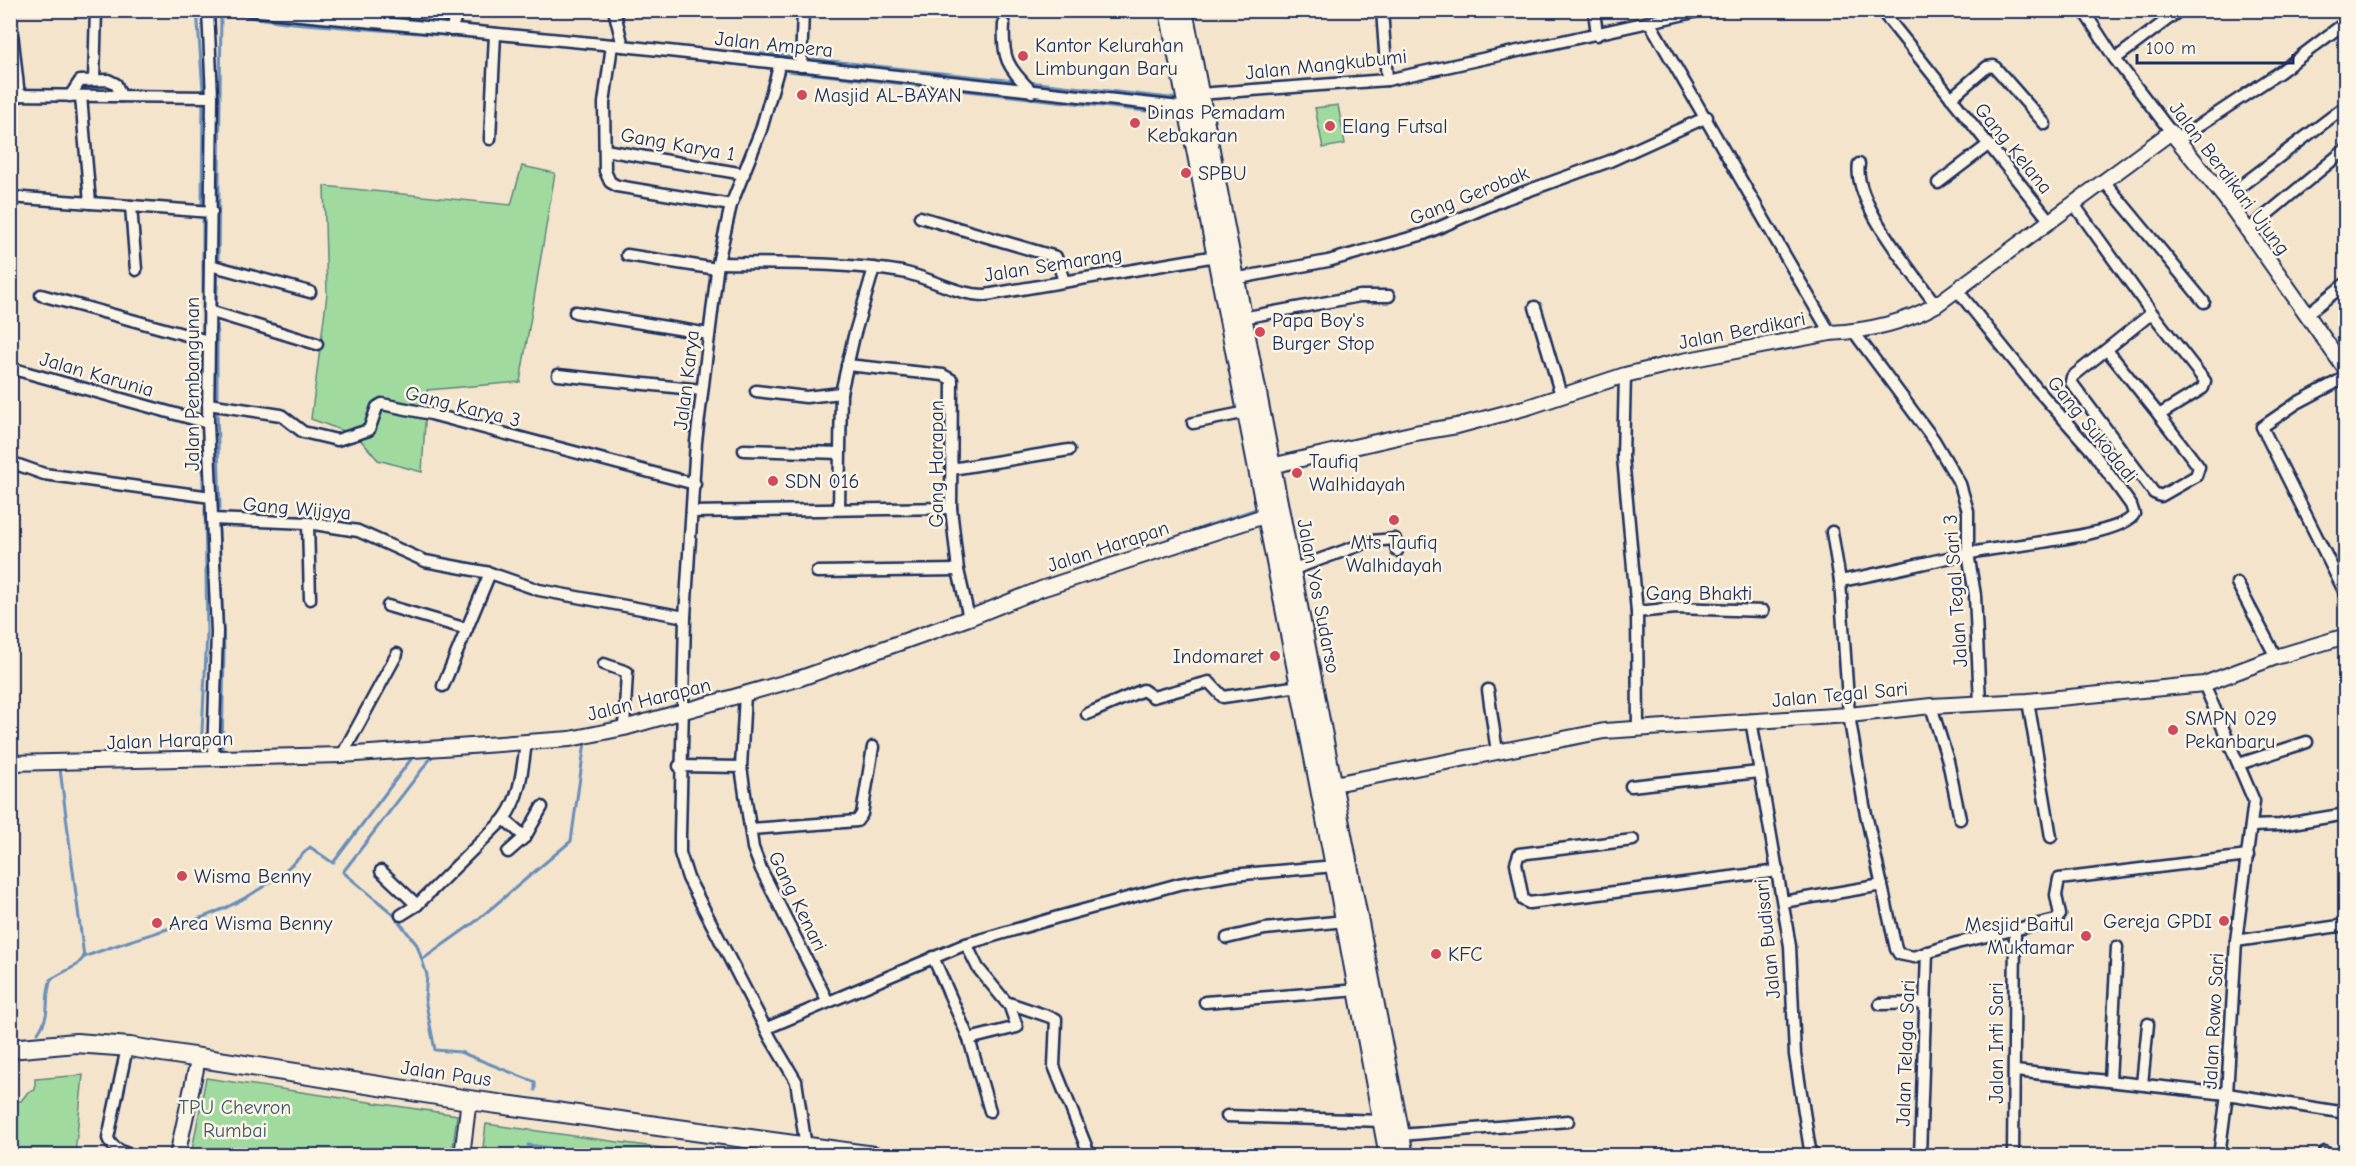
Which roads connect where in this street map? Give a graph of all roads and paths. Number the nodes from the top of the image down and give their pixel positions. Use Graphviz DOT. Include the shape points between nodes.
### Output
graph roads {
  1 [pos="96,10"];
  2 [pos="208,10"];
  3 [pos="248,10"];
  4 [pos="458,10"];
  5 [pos="614,10"];
  6 [pos="802,10"];
  7 [pos="1168,10"];
  8 [pos="1182,10"];
  9 [pos="1382,10"];
  10 [pos="1594,10"];
  11 [pos="1703,10"];
  12 [pos="1881,10"];
  13 [pos="2083,10"];
  14 [pos="2180,10"];
  15 [pos="10,14"];
  16 [pos="293,14"];
  17 [pos="2346,22"];
  18 [pos="1650,23"];
  19 [pos="1004,24"];
  20 [pos="451,30"];
  21 [pos="495,34"];
  22 [pos="1597,35"];
  23 [pos="12,37"];
  24 [pos="618,45"];
  25 [pos="2115,59"];
  26 [pos="780,63"];
  27 [pos="801,66"];
  28 [pos="94,80"];
  29 [pos="1387,80"];
  30 [pos="1032,92"];
  31 [pos="15,96"];
  32 [pos="75,96"];
  33 [pos="121,96"];
  34 [pos="212,97"];
  35 [pos="1951,98"];
  36 [pos="1194,101"];
  37 [pos="2346,106"];
  38 [pos="1707,117"];
  39 [pos="2045,124"];
  40 [pos="2174,136"];
  41 [pos="490,139"];
  42 [pos="1988,145"];
  43 [pos="2346,149"];
  44 [pos="605,150"];
  45 [pos="1859,164"];
  46 [pos="744,174"];
  47 [pos="2103,180"];
  48 [pos="1938,183"];
  49 [pos="10,197"];
  50 [pos="2225,198"];
  51 [pos="90,203"];
  52 [pos="2073,203"];
  53 [pos="731,205"];
  54 [pos="131,206"];
  55 [pos="212,212"];
  56 [pos="920,217"];
  57 [pos="2049,220"];
  58 [pos="2248,230"];
  59 [pos="627,255"];
  60 [pos="1216,256"];
  61 [pos="210,265"];
  62 [pos="717,266"];
  63 [pos="874,268"];
  64 [pos="136,270"];
  65 [pos="1234,279"];
  66 [pos="1064,281"];
  67 [pos="2346,283"];
  68 [pos="1957,290"];
  69 [pos="310,292"];
  70 [pos="41,295"];
  71 [pos="1389,296"];
  72 [pos="2204,303"];
  73 [pos="1936,305"];
  74 [pos="1535,307"];
  75 [pos="209,311"];
  76 [pos="575,312"];
  77 [pos="2152,313"];
  78 [pos="2306,315"];
  79 [pos="1242,318"];
  80 [pos="1854,332"];
  81 [pos="1830,333"];
  82 [pos="710,334"];
  83 [pos="205,340"];
  84 [pos="317,344"];
  85 [pos="2107,350"];
  86 [pos="847,365"];
  87 [pos="10,368"];
  88 [pos="2346,370"];
  89 [pos="558,375"];
  90 [pos="1625,375"];
  91 [pos="2346,377"];
  92 [pos="1247,380"];
  93 [pos="702,390"];
  94 [pos="756,391"];
  95 [pos="841,393"];
  96 [pos="1561,395"];
  97 [pos="208,404"];
  98 [pos="1247,412"];
  99 [pos="2159,415"];
  100 [pos="207,422"];
  101 [pos="1193,423"];
  102 [pos="744,450"];
  103 [pos="1069,450"];
  104 [pos="839,453"];
  105 [pos="10,462"];
  106 [pos="1271,466"];
  107 [pos="952,469"];
  108 [pos="695,483"];
  109 [pos="209,496"];
  110 [pos="839,508"];
  111 [pos="951,508"];
  112 [pos="692,512"];
  113 [pos="1267,515"];
  114 [pos="216,519"];
  115 [pos="308,523"];
  116 [pos="1832,532"];
  117 [pos="1397,551"];
  118 [pos="1968,553"];
  119 [pos="958,570"];
  120 [pos="1291,570"];
  121 [pos="817,572"];
  122 [pos="490,573"];
  123 [pos="1840,581"];
  124 [pos="2237,583"];
  125 [pos="2346,595"];
  126 [pos="310,599"];
  127 [pos="388,606"];
  128 [pos="1763,611"];
  129 [pos="1636,612"];
  130 [pos="969,616"];
  131 [pos="685,617"];
  132 [pos="467,629"];
  133 [pos="2346,636"];
  134 [pos="397,654"];
  135 [pos="2276,657"];
  136 [pos="604,664"];
  137 [pos="2204,684"];
  138 [pos="443,686"];
  139 [pos="1299,686"];
  140 [pos="1488,690"];
  141 [pos="746,699"];
  142 [pos="2028,701"];
  143 [pos="1980,703"];
  144 [pos="1931,706"];
  145 [pos="683,713"];
  146 [pos="1087,714"];
  147 [pos="1849,715"];
  148 [pos="1751,720"];
  149 [pos="624,728"];
  150 [pos="1638,728"];
  151 [pos="2307,742"];
  152 [pos="526,743"];
  153 [pos="873,747"];
  154 [pos="1497,752"];
  155 [pos="342,754"];
  156 [pos="213,757"];
  157 [pos="10,764"];
  158 [pos="2239,764"];
  159 [pos="680,766"];
  160 [pos="741,767"];
  161 [pos="1759,772"];
  162 [pos="1334,784"];
  163 [pos="1630,786"];
  164 [pos="542,807"];
  165 [pos="2346,814"];
  166 [pos="504,819"];
  167 [pos="1960,819"];
  168 [pos="2251,826"];
  169 [pos="751,829"];
  170 [pos="525,837"];
  171 [pos="2051,837"];
  172 [pos="1633,840"];
  173 [pos="508,852"];
  174 [pos="2248,856"];
  175 [pos="1335,866"];
  176 [pos="381,871"];
  177 [pos="1778,871"];
  178 [pos="1882,885"];
  179 [pos="1783,902"];
  180 [pos="417,905"];
  181 [pos="401,915"];
  182 [pos="1346,921"];
  183 [pos="2346,925"];
  184 [pos="2015,930"];
  185 [pos="1227,938"];
  186 [pos="1356,940"];
  187 [pos="2236,942"];
  188 [pos="966,944"];
  189 [pos="2117,947"];
  190 [pos="1927,952"];
  191 [pos="933,957"];
  192 [pos="1358,990"];
  193 [pos="828,1002"];
  194 [pos="1205,1002"];
  195 [pos="1009,1004"];
  196 [pos="1880,1004"];
  197 [pos="1925,1004"];
  198 [pos="2148,1024"];
  199 [pos="767,1028"];
  200 [pos="969,1039"];
  201 [pos="10,1049"];
  202 [pos="125,1057"];
  203 [pos="10,1060"];
  204 [pos="196,1069"];
  205 [pos="2015,1071"];
  206 [pos="2110,1081"];
  207 [pos="2142,1084"];
  208 [pos="2227,1094"];
  209 [pos="468,1104"];
  210 [pos="990,1111"];
  211 [pos="2346,1113"];
  212 [pos="1227,1116"];
  213 [pos="1383,1120"];
  214 [pos="1568,1121"];
  215 [pos="1401,1135"];
  216 [pos="809,1151"];
  217 [pos="132,1155"];
  218 [pos="177,1155"];
  219 [pos="462,1155"];
  220 [pos="874,1155"];
  221 [pos="1090,1155"];
  222 [pos="1389,1155"];
  223 [pos="1404,1155"];
  224 [pos="1810,1155"];
  225 [pos="1920,1155"];
  226 [pos="2013,1155"];
  227 [pos="2219,1155"];
  1 -- 28 [label="street"];
  2 -- 34 [label="street, Jalan Pembangunan"];
  3 -- 16 [label="street, Jalan Ampera"];
  4 -- 20 [label="street"];
  5 -- 24 [label="street"];
  6 -- 27 [label="street"];
  7 -- 36 [label="main road, Jalan Yos Sudarso"];
  8 -- 36 [label="main road, Jalan Yos Sudarso"];
  9 -- 29 [label="street"];
  10 -- 22 [label="street"];
  11 -- 18 [label="street, Jalan Mangkubumi"];
  12 -- 35 [label="street, Gang Kelana"];
  13 -- 25 [label="street, Jalan Berdikari Ujung"];
  14 -- 25 [label="street"];
  15 -- 23 [label="street"];
  16 -- 20 [label="street, Jalan Ampera"];
  17 -- 40 [label="street" via="2280,72"];
  18 -- 22 [label="street, Jalan Mangkubumi"];
  18 -- 38 [label="street"];
  19 -- 30 [label="street" via="1004,56"];
  20 -- 21 [label="street, Jalan Ampera"];
  21 -- 24 [label="street, Jalan Ampera"];
  21 -- 41 [label="street"];
  22 -- 29 [label="street, Jalan Mangkubumi"];
  23 -- 31 [label="street"];
  24 -- 26 [label="street, Jalan Ampera"];
  24 -- 44 [label="street" via="604,103"];
  25 -- 40 [label="street, Jalan Berdikari Ujung"];
  26 -- 27 [label="street, Jalan Ampera"];
  26 -- 46 [label="street, Jalan Karya"];
  27 -- 30 [label="street, Jalan Ampera"];
  28 -- 32 [label="street" via="75,84"];
  28 -- 33 [label="street" via="116,84"];
  29 -- 36 [label="street, Jalan Mangkubumi"];
  30 -- 36 [label="street, Jalan Ampera"];
  31 -- 32 [label="street"];
  32 -- 33 [label="street"];
  32 -- 51 [label="street"];
  33 -- 34 [label="street"];
  34 -- 55 [label="street, Jalan Pembangunan"];
  35 -- 39 [label="street, Gang Kelana" via="1987,67 1994,66"];
  35 -- 42 [label="street, Gang Kelana"];
  36 -- 60 [label="main road, Jalan Yos Sudarso"];
  36 -- 65 [label="main road, Jalan Yos Sudarso"];
  37 -- 50 [label="street"];
  38 -- 65 [label="street, Gang Gerobak" via="1610,161 1424,234 1328,261"];
  38 -- 81 [label="street"];
  40 -- 47 [label="street, Jalan Berdikari"];
  40 -- 50 [label="street, Jalan Berdikari Ujung"];
  42 -- 48 [label="street"];
  42 -- 57 [label="street, Gang Kelana"];
  43 -- 58 [label="street"];
  44 -- 46 [label="street, Gang Karya 1"];
  44 -- 53 [label="street" via="607,176 617,186"];
  45 -- 73 [label="street" via="1858,181 1872,213"];
  46 -- 53 [label="street, Jalan Karya"];
  47 -- 52 [label="street, Jalan Berdikari"];
  47 -- 72 [label="street"];
  49 -- 51 [label="street"];
  50 -- 58 [label="street, Jalan Berdikari Ujung"];
  51 -- 54 [label="street"];
  52 -- 57 [label="street, Jalan Berdikari"];
  52 -- 77 [label="street"];
  53 -- 62 [label="street, Jalan Karya"];
  54 -- 55 [label="street"];
  54 -- 64 [label="street"];
  55 -- 61 [label="street, Jalan Pembangunan"];
  56 -- 66 [label="street" via="1056,256"];
  57 -- 68 [label="street, Jalan Berdikari"];
  58 -- 78 [label="street, Jalan Berdikari Ujung"];
  59 -- 62 [label="street, Jalan Semarang"];
  60 -- 66 [label="street, Jalan Semarang"];
  60 -- 92 [label="main road, Jalan Yos Sudarso"];
  61 -- 69 [label="street"];
  61 -- 75 [label="street, Jalan Pembangunan"];
  62 -- 63 [label="street, Jalan Semarang"];
  62 -- 82 [label="street, Jalan Karya"];
  63 -- 66 [label="street, Jalan Semarang" via="913,275 966,295 1019,291"];
  63 -- 86 [label="street"];
  65 -- 79 [label="main road, Jalan Yos Sudarso"];
  67 -- 78 [label="street"];
  68 -- 73 [label="street, Jalan Berdikari"];
  68 -- 118 [label="street, Gang Sukodadi" via="2092,451 2134,514 2132,520 2097,532"];
  70 -- 83 [label="street"];
  71 -- 79 [label="street" via="1360,296"];
  73 -- 80 [label="street, Jalan Berdikari" via="1916,317"];
  74 -- 96 [label="street"];
  75 -- 83 [label="street, Jalan Pembangunan"];
  75 -- 84 [label="street"];
  76 -- 82 [label="street"];
  77 -- 85 [label="street"];
  77 -- 99 [label="street" via="2206,383"];
  78 -- 88 [label="street, Jalan Berdikari Ujung"];
  79 -- 92 [label="main road, Jalan Yos Sudarso"];
  80 -- 81 [label="street, Jalan Berdikari"];
  80 -- 118 [label="street, Jalan Tegal Sari 3" via="1935,440 1960,484 1968,511"];
  81 -- 90 [label="street, Jalan Berdikari"];
  82 -- 93 [label="street, Jalan Karya"];
  83 -- 97 [label="street, Jalan Pembangunan"];
  85 -- 99 [label="street"];
  85 -- 99 [label="street" via="2072,377 2072,384 2154,493 2161,496 2196,476 2199,467"];
  86 -- 95 [label="street"];
  86 -- 107 [label="street, Gang Harapan" via="943,375 952,380"];
  87 -- 100 [label="street, Jalan Karunia"];
  89 -- 93 [label="street"];
  90 -- 96 [label="street, Jalan Berdikari"];
  90 -- 129 [label="street" via="1623,457"];
  91 -- 125 [label="street" via="2262,427"];
  92 -- 98 [label="main road, Jalan Yos Sudarso"];
  92 -- 106 [label="main road, Jalan Yos Sudarso"];
  93 -- 108 [label="street, Jalan Karya"];
  94 -- 95 [label="street" via="806,397"];
  95 -- 104 [label="street"];
  96 -- 106 [label="street, Jalan Berdikari" via="1457,426"];
  97 -- 100 [label="street, Jalan Pembangunan"];
  97 -- 108 [label="street, Gang Karya 3" via="281,415 303,432 341,441 369,430 377,407 382,404"];
  98 -- 101 [label="street"];
  98 -- 113 [label="main road, Jalan Yos Sudarso"];
  100 -- 109 [label="street, Jalan Pembangunan"];
  102 -- 104 [label="street"];
  103 -- 107 [label="street"];
  104 -- 110 [label="street"];
  105 -- 109 [label="street" via="44,474"];
  106 -- 120 [label="main road, Jalan Yos Sudarso"];
  107 -- 111 [label="street, Gang Harapan"];
  108 -- 112 [label="street, Jalan Karya"];
  109 -- 114 [label="street, Jalan Pembangunan"];
  110 -- 111 [label="street"];
  110 -- 112 [label="street"];
  111 -- 119 [label="street, Gang Harapan"];
  112 -- 131 [label="street, Jalan Karya"];
  113 -- 130 [label="street, Jalan Harapan"];
  113 -- 139 [label="main road, Jalan Yos Sudarso"];
  114 -- 115 [label="street, Gang Wijaya"];
  114 -- 156 [label="street, Jalan Pembangunan"];
  115 -- 122 [label="street, Gang Wijaya" via="369,534 425,561"];
  115 -- 126 [label="street"];
  116 -- 123 [label="street"];
  117 -- 120 [label="street" via="1395,539 1371,541"];
  118 -- 123 [label="street"];
  118 -- 143 [label="street, Jalan Tegal Sari 3" via="1976,607"];
  119 -- 121 [label="street"];
  119 -- 130 [label="street, Gang Harapan"];
  120 -- 162 [label="main road, Jalan Yos Sudarso"];
  122 -- 131 [label="street, Gang Wijaya" via="539,590"];
  122 -- 132 [label="street"];
  123 -- 147 [label="street"];
  124 -- 135 [label="street"];
  127 -- 132 [label="street"];
  128 -- 129 [label="street, Gang Bhakti" via="1676,608"];
  129 -- 150 [label="street"];
  130 -- 141 [label="street, Jalan Harapan"];
  131 -- 145 [label="street, Jalan Karya"];
  132 -- 138 [label="street"];
  133 -- 135 [label="street, Jalan Tegal Sari"];
  134 -- 155 [label="street"];
  135 -- 137 [label="street, Jalan Tegal Sari"];
  136 -- 149 [label="street" via="627,672"];
  137 -- 142 [label="street, Jalan Tegal Sari"];
  137 -- 158 [label="street, Jalan Rowo Sari"];
  139 -- 146 [label="street" via="1223,697 1209,682 1153,697 1143,690"];
  139 -- 175 [label="main road, Jalan Yos Sudarso"];
  140 -- 154 [label="street"];
  141 -- 145 [label="street, Jalan Harapan"];
  141 -- 160 [label="street, Gang Kenari"];
  142 -- 143 [label="street, Jalan Tegal Sari"];
  142 -- 171 [label="street"];
  143 -- 144 [label="street, Jalan Tegal Sari"];
  144 -- 147 [label="street, Jalan Tegal Sari"];
  144 -- 167 [label="street"];
  145 -- 149 [label="street, Jalan Harapan"];
  145 -- 159 [label="street, Jalan Karya"];
  147 -- 148 [label="street, Jalan Tegal Sari"];
  147 -- 178 [label="street"];
  148 -- 150 [label="street, Jalan Tegal Sari"];
  148 -- 161 [label="street, Jalan Budisari"];
  149 -- 152 [label="street, Jalan Harapan"];
  150 -- 154 [label="street, Jalan Tegal Sari"];
  151 -- 158 [label="street"];
  152 -- 155 [label="street, Jalan Harapan" via="421,756"];
  152 -- 166 [label="street" via="519,790"];
  153 -- 169 [label="street" via="862,814 857,821"];
  154 -- 162 [label="street, Jalan Tegal Sari"];
  155 -- 156 [label="street, Jalan Harapan"];
  156 -- 157 [label="street, Jalan Harapan"];
  158 -- 168 [label="street, Jalan Rowo Sari" via="2254,798"];
  159 -- 160 [label="street"];
  159 -- 199 [label="street, Jalan Karya" via="680,853 688,878"];
  160 -- 169 [label="street, Gang Kenari"];
  161 -- 163 [label="street"];
  161 -- 177 [label="street, Jalan Budisari"];
  162 -- 186 [label="main road, Jalan Yos Sudarso"];
  164 -- 170 [label="street"];
  165 -- 168 [label="street"];
  166 -- 170 [label="street"];
  166 -- 180 [label="street"];
  168 -- 174 [label="street, Jalan Rowo Sari"];
  169 -- 193 [label="street, Gang Kenari" via="761,869"];
  170 -- 173 [label="street"];
  172 -- 177 [label="street" via="1519,854 1516,863 1523,900 1529,903"];
  174 -- 184 [label="street" via="2059,879 2056,895 2060,915 2056,920"];
  174 -- 187 [label="street, Jalan Rowo Sari"];
  175 -- 182 [label="main road, Jalan Yos Sudarso"];
  175 -- 188 [label="street" via="1179,884"];
  176 -- 180 [label="street"];
  177 -- 179 [label="street, Jalan Budisari"];
  178 -- 179 [label="street"];
  178 -- 190 [label="street" via="1896,949 1906,957"];
  179 -- 224 [label="street, Jalan Budisari" via="1790,946 1795,1055"];
  180 -- 181 [label="street"];
  182 -- 185 [label="street" via="1265,929"];
  182 -- 186 [label="main road, Jalan Yos Sudarso"];
  183 -- 187 [label="street"];
  184 -- 190 [label="street"];
  184 -- 205 [label="street, Jalan Inti Sari"];
  186 -- 192 [label="main road, Jalan Yos Sudarso"];
  186 -- 215 [label="main road, Jalan Yos Sudarso"];
  187 -- 208 [label="street, Jalan Rowo Sari"];
  188 -- 191 [label="street"];
  188 -- 195 [label="street" via="978,968"];
  189 -- 206 [label="street"];
  190 -- 197 [label="street, Jalan Telaga Sari"];
  191 -- 193 [label="street"];
  191 -- 200 [label="street"];
  192 -- 194 [label="street"];
  192 -- 213 [label="main road, Jalan Yos Sudarso"];
  193 -- 199 [label="street"];
  195 -- 200 [label="street" via="1017,1027"];
  195 -- 221 [label="street" via="1056,1019 1054,1066"];
  196 -- 197 [label="street"];
  197 -- 225 [label="street, Jalan Telaga Sari"];
  198 -- 207 [label="street"];
  199 -- 216 [label="street, Jalan Karya" via="796,1082"];
  200 -- 210 [label="street"];
  201 -- 209 [label="main road, Jalan Paus" via="76,1043 130,1047"];
  202 -- 203 [label="main road, Jalan Paus" via="75,1054"];
  202 -- 204 [label="main road, Jalan Paus"];
  202 -- 217 [label="street" via="108,1138 121,1152"];
  204 -- 209 [label="main road, Jalan Paus"];
  204 -- 218 [label="street"];
  205 -- 206 [label="street"];
  205 -- 226 [label="street, Jalan Inti Sari"];
  206 -- 207 [label="street"];
  207 -- 208 [label="street"];
  208 -- 211 [label="street"];
  208 -- 227 [label="street, Jalan Rowo Sari"];
  209 -- 216 [label="main road, Jalan Paus"];
  209 -- 219 [label="street"];
  212 -- 213 [label="street"];
  213 -- 222 [label="main road, Jalan Yos Sudarso"];
  214 -- 215 [label="street"];
  215 -- 223 [label="main road, Jalan Yos Sudarso"];
  216 -- 220 [label="main road, Jalan Paus"];
}
